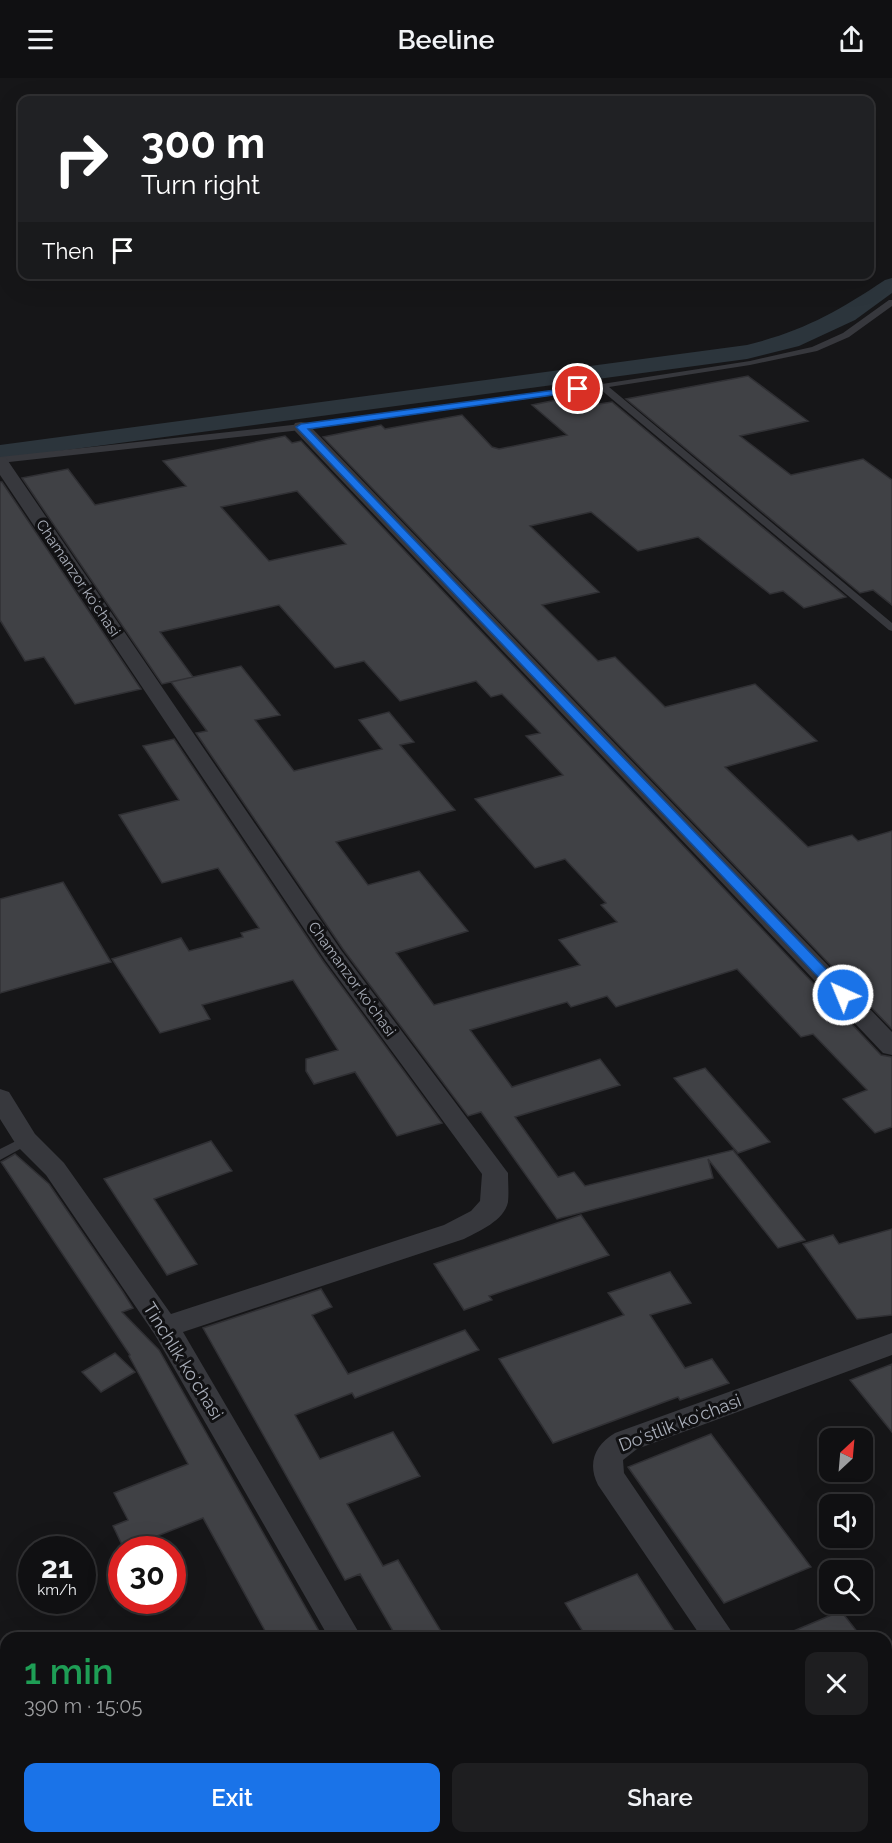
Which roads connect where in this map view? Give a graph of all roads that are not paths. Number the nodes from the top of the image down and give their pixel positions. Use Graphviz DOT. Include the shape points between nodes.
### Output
graph roads {
  1 [pos="892,302"];
  2 [pos="602,386"];
  3 [pos="301,427"];
  4 [pos="0,461"];
  5 [pos="892,628"];
  6 [pos="892,1047"];
  7 [pos="0,1098"];
  8 [pos="26,1140"];
  9 [pos="0,1155"];
  10 [pos="165,1327"];
  11 [pos="892,1344"];
  12 [pos="343,1632"];
  13 [pos="716,1632"];
  1 -- 2 [label="lane" via="846,335 814,349"];
  2 -- 3 [label="lane"];
  2 -- 5 [label="lane"];
  3 -- 4 [label="lane"];
  3 -- 6 [label="street"];
  4 -- 10 [label="street, Chamanzor koʻchasi" via="333,955 495,1173 494,1204 481,1218 454,1232"];
  7 -- 8 [label="street, Tinchlik koʻchasi"];
  8 -- 9 [label="lane"];
  8 -- 10 [label="street, Tinchlik koʻchasi" via="55,1169"];
  10 -- 12 [label="street, Tinchlik koʻchasi"];
  11 -- 13 [label="street, Doʻstlik koʻchasi" via="610,1450 606,1462 609,1476"];
}
